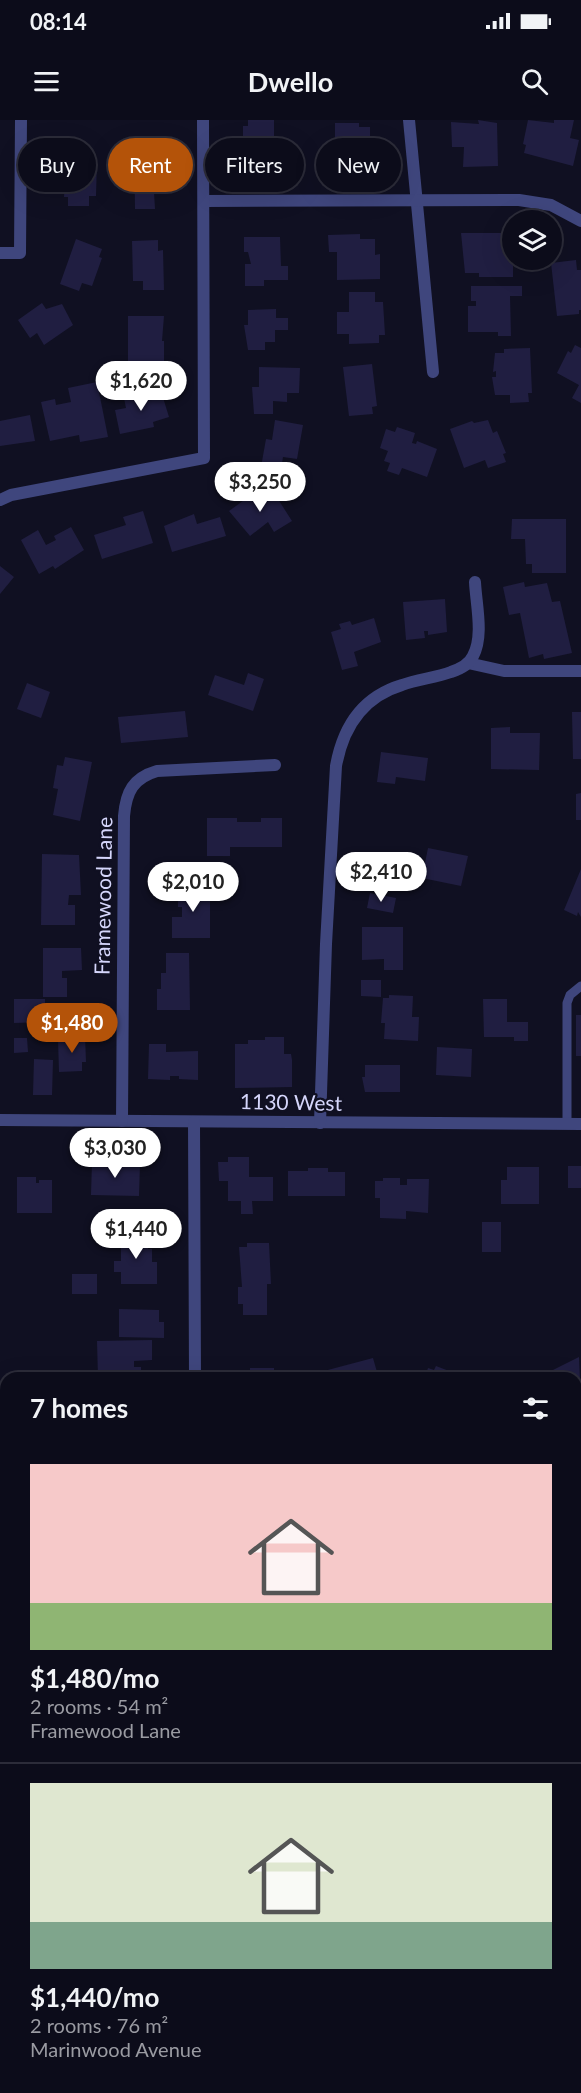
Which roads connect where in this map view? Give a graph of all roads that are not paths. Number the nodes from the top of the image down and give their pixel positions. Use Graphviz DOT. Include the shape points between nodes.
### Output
graph roads {
  1 [pos="21,120"];
  2 [pos="203,120"];
  3 [pos="409,120"];
  4 [pos="204,201"];
  5 [pos="416,201"];
  6 [pos="581,221"];
  7 [pos="0,253"];
  8 [pos="433,372"];
  9 [pos="0,500"];
  10 [pos="475,582"];
  11 [pos="468,663"];
  12 [pos="581,671"];
  13 [pos="275,765"];
  14 [pos="581,986"];
  15 [pos="0,1120"];
  16 [pos="122,1121"];
  17 [pos="194,1122"];
  18 [pos="321,1124"];
  19 [pos="567,1124"];
  20 [pos="581,1124"];
  21 [pos="195,1372"];
  1 -- 7 [label="street" via="20,253"];
  2 -- 4 [label="street"];
  3 -- 5 [label="street"];
  4 -- 5 [label="street"];
  4 -- 9 [label="street" via="204,458"];
  5 -- 6 [label="street" via="519,200 551,205"];
  5 -- 8 [label="street"];
  10 -- 11 [label="street" via="477,638 474,656"];
  11 -- 12 [label="street" via="504,671"];
  11 -- 18 [label="street" via="444,675 389,689 368,702 352,721 341,744 326,944"];
  13 -- 16 [label="street, Framewood Lane" via="157,771 131,786 123,825"];
  14 -- 19 [label="lane" via="567,1003"];
  15 -- 16 [label="street, 1130 West"];
  16 -- 17 [label="street, 1130 West"];
  17 -- 18 [label="street, 1130 West"];
  17 -- 21 [label="street"];
  18 -- 19 [label="street, 1130 West"];
  19 -- 20 [label="street, 1130 West"];
}
